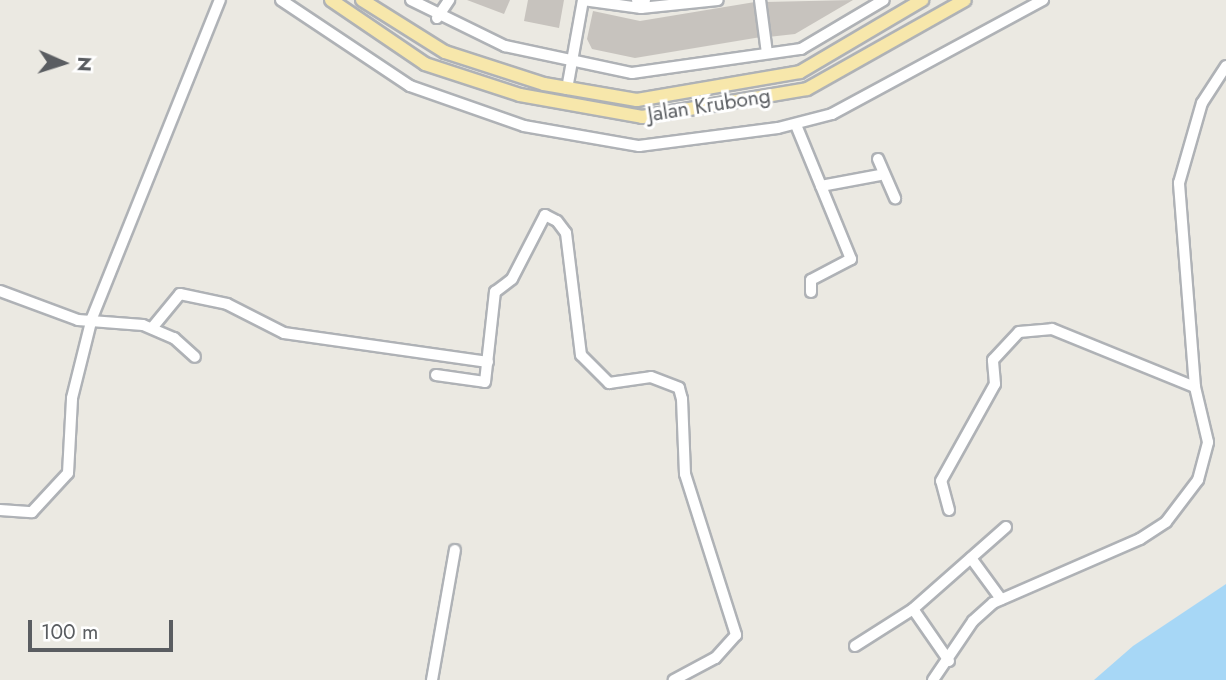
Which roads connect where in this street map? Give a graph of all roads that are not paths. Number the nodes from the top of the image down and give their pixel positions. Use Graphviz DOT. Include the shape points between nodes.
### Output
graph roads {
  1 [pos="220,0"];
  2 [pos="281,0"];
  3 [pos="331,0"];
  4 [pos="362,0"];
  5 [pos="411,0"];
  6 [pos="449,0"];
  7 [pos="583,0"];
  8 [pos="638,0"];
  9 [pos="645,0"];
  10 [pos="718,0"];
  11 [pos="760,0"];
  12 [pos="884,0"];
  13 [pos="922,0"];
  14 [pos="930,0"];
  15 [pos="949,0"];
  16 [pos="965,0"];
  17 [pos="1043,0"];
  18 [pos="437,18"];
  19 [pos="869,30"];
  20 [pos="878,50"];
  21 [pos="767,53"];
  22 [pos="572,61"];
  23 [pos="1226,66"];
  24 [pos="567,89"];
  25 [pos="796,125"];
  26 [pos="878,159"];
  27 [pos="880,175"];
  28 [pos="821,186"];
  29 [pos="895,198"];
  30 [pos="0,291"];
  31 [pos="811,292"];
  32 [pos="92,318"];
  33 [pos="152,328"];
  34 [pos="195,357"];
  35 [pos="488,362"];
  36 [pos="436,375"];
  37 [pos="1195,387"];
  38 [pos="0,510"];
  39 [pos="949,510"];
  40 [pos="1006,527"];
  41 [pos="455,550"];
  42 [pos="971,558"];
  43 [pos="1001,598"];
  44 [pos="913,609"];
  45 [pos="855,646"];
  46 [pos="949,661"];
  47 [pos="432,680"];
  48 [pos="674,680"];
  49 [pos="933,680"];
  1 -- 32 [label="street"];
  2 -- 25 [label="street" via="410,86 524,126 639,146"];
  3 -- 20 [label="main road, Jalan Krubong" via="425,64 520,95 624,116 807,89"];
  4 -- 24 [label="main road, Jalan Krubong" via="445,52"];
  5 -- 18 [label="street"];
  6 -- 18 [label="street"];
  7 -- 10 [label="street" via="641,8"];
  7 -- 22 [label="street"];
  8 -- 9 [label="street"];
  11 -- 21 [label="street"];
  12 -- 21 [label="street" via="802,49"];
  13 -- 19 [label="main road, Jalan Krubong"];
  14 -- 19 [label="main road"];
  15 -- 20 [label="main road"];
  16 -- 20 [label="main road, Jalan Krubong"];
  17 -- 25 [label="street" via="832,114"];
  18 -- 22 [label="street" via="506,46"];
  19 -- 24 [label="main road, Jalan Krubong" via="783,78 637,100"];
  21 -- 22 [label="street" via="632,73"];
  22 -- 24 [label="street"];
  23 -- 37 [label="street" via="1202,103 1181,160"];
  25 -- 28 [label="street"];
  26 -- 27 [label="street"];
  27 -- 28 [label="street"];
  27 -- 29 [label="street"];
  28 -- 31 [label="street" via="850,259 811,280"];
  30 -- 32 [label="street" via="66,316"];
  32 -- 33 [label="street"];
  32 -- 38 [label="street" via="72,398 68,473 32,512"];
  33 -- 34 [label="street"];
  33 -- 35 [label="street" via="180,294 227,304 284,333"];
  35 -- 36 [label="street" via="485,382"];
  35 -- 48 [label="street" via="495,292 512,279 545,215 566,233 581,355 609,383 651,377 679,388 685,474 736,635 715,657"];
  37 -- 39 [label="street" via="1052,329 1019,331 993,360 995,384 941,481"];
  37 -- 43 [label="street" via="1206,461 1166,522"];
  40 -- 42 [label="street"];
  41 -- 47 [label="street"];
  42 -- 43 [label="street"];
  42 -- 44 [label="street"];
  43 -- 46 [label="street" via="973,621"];
  44 -- 45 [label="street"];
  44 -- 46 [label="street"];
  46 -- 49 [label="street"];
}
